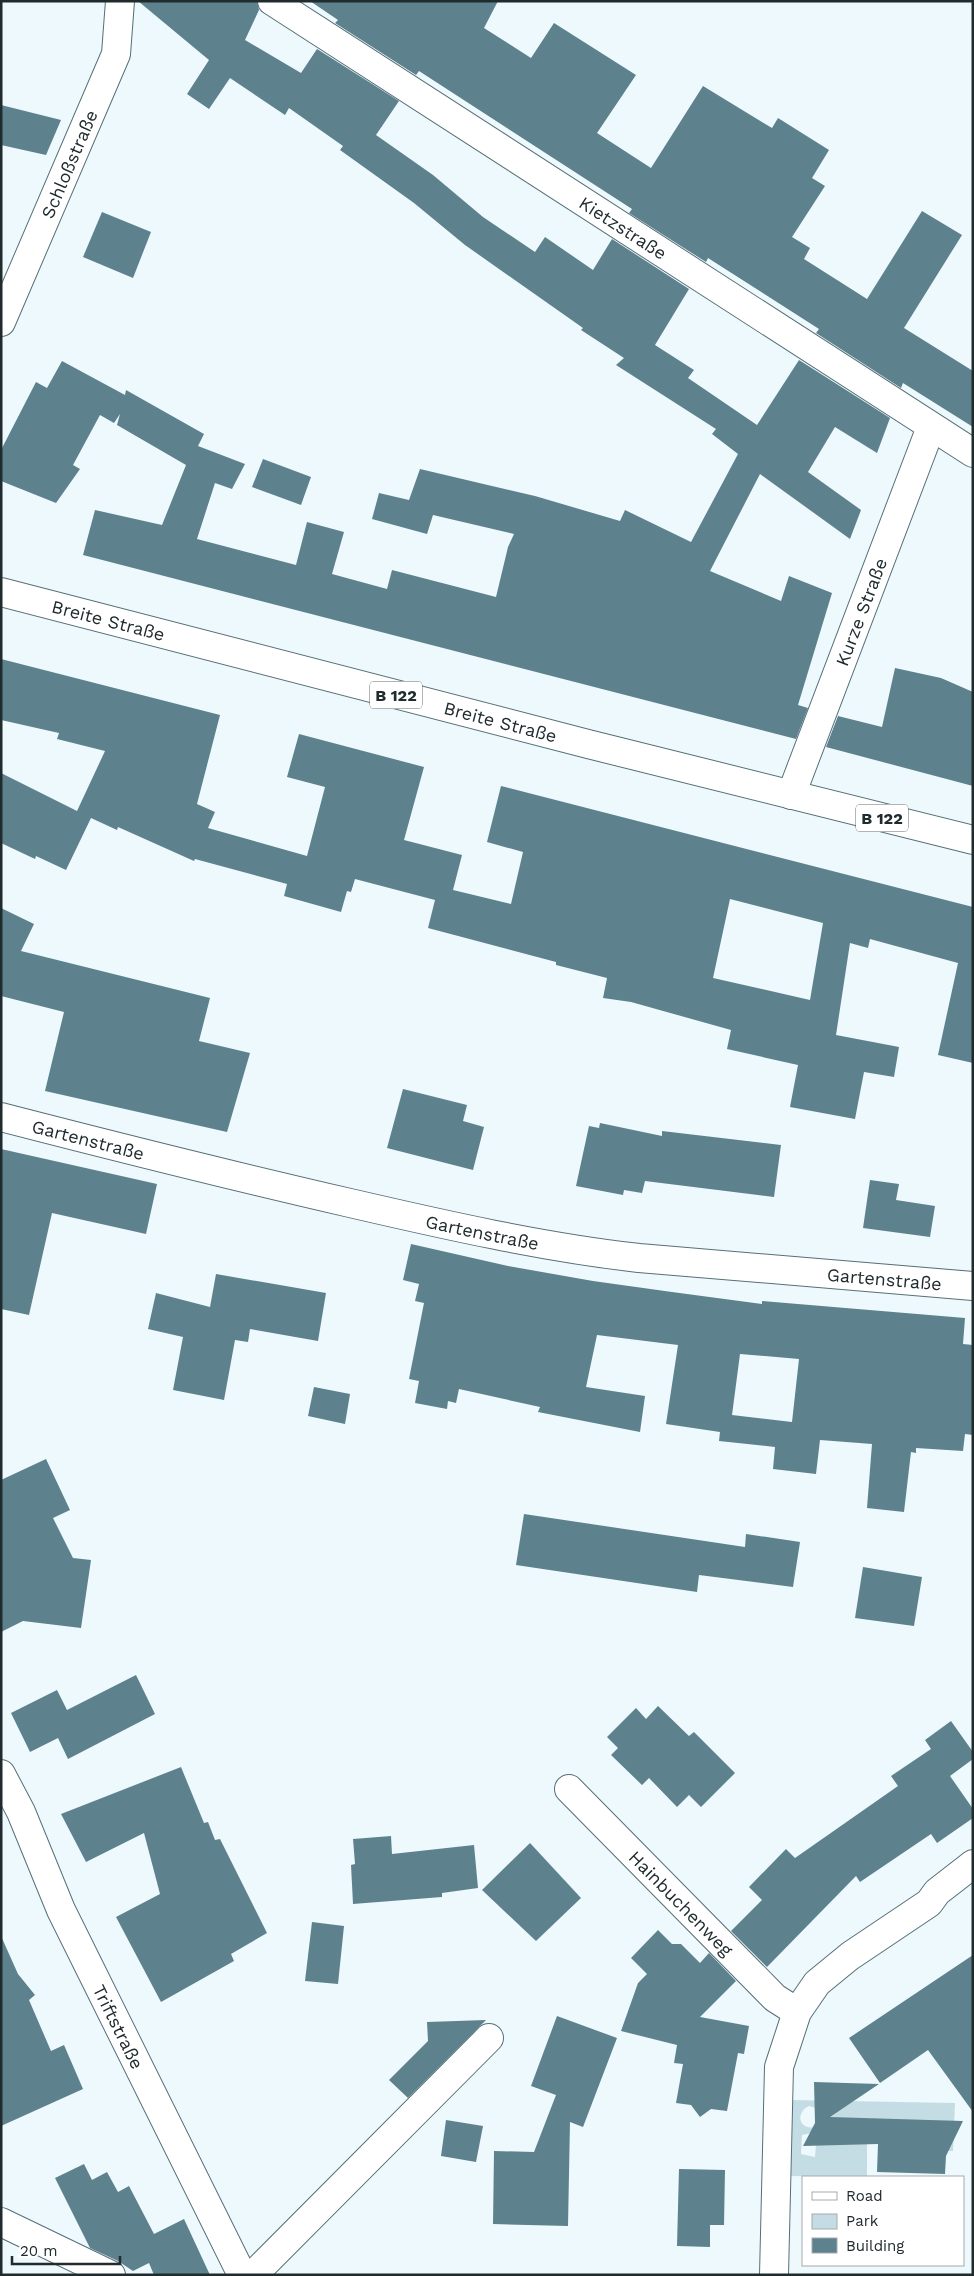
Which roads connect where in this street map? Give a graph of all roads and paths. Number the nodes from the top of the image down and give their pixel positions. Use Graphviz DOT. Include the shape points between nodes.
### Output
graph roads {
  1 [pos="120,1"];
  2 [pos="272,1"];
  3 [pos="1,322"];
  4 [pos="930,427"];
  5 [pos="973,453"];
  6 [pos="1,592"];
  7 [pos="792,795"];
  8 [pos="973,840"];
  9 [pos="1,1117"];
  10 [pos="973,1286"];
  11 [pos="1,1774"];
  12 [pos="569,1789"];
  13 [pos="973,1864"];
  14 [pos="797,2012"];
  15 [pos="489,2038"];
  16 [pos="1,2222"];
  17 [pos="111,2275"];
  18 [pos="242,2275"];
  19 [pos="253,2275"];
  20 [pos="774,2275"];
  1 -- 3 [label="street, Schloßstraße" via="116,54"];
  2 -- 4 [label="street, Kietzstraße"];
  4 -- 5 [label="street, Kietzstraße"];
  4 -- 7 [label="street, Kurze Straße"];
  6 -- 7 [label="street, Breite Straße / B 122"];
  7 -- 8 [label="street, Breite Straße / B 122"];
  9 -- 10 [label="street, Gartenstraße" via="400,1214 588,1252"];
  11 -- 18 [label="street, Triftstraße" via="21,1812 61,1910"];
  12 -- 14 [label="street, Hainbuchenweg" via="775,1998"];
  13 -- 14 [label="street" via="937,1892 929,1904 850,1956 817,1983"];
  14 -- 20 [label="street" via="778,2066"];
  15 -- 19 [label="street"];
  16 -- 17 [label="street"];
}
